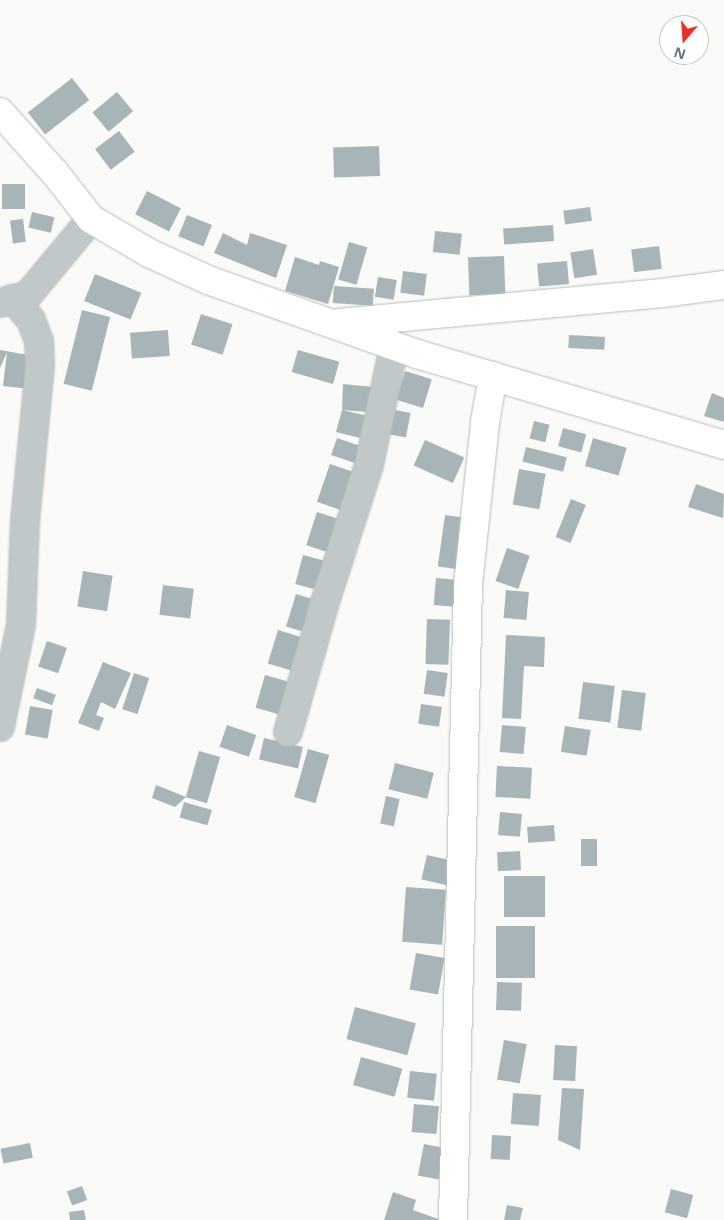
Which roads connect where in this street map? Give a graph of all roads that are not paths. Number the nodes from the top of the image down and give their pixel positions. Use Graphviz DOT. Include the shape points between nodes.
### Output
graph roads {
  1 [pos="0,112"];
  2 [pos="91,219"];
  3 [pos="724,285"];
  4 [pos="6,301"];
  5 [pos="330,323"];
  6 [pos="394,346"];
  7 [pos="493,376"];
  8 [pos="724,445"];
  9 [pos="0,728"];
  10 [pos="288,732"];
  11 [pos="453,1220"];
  1 -- 2 [label="main road"];
  2 -- 4 [label="street" via="28,294"];
  2 -- 5 [label="main road" via="149,253 208,280"];
  3 -- 5 [label="main road"];
  4 -- 9 [label="street" via="31,320 39,341 40,366 25,521 21,625"];
  5 -- 6 [label="main road"];
  6 -- 7 [label="main road"];
  6 -- 10 [label="street" via="369,465"];
  7 -- 8 [label="main road"];
  7 -- 11 [label="main road" via="468,585"];
}
